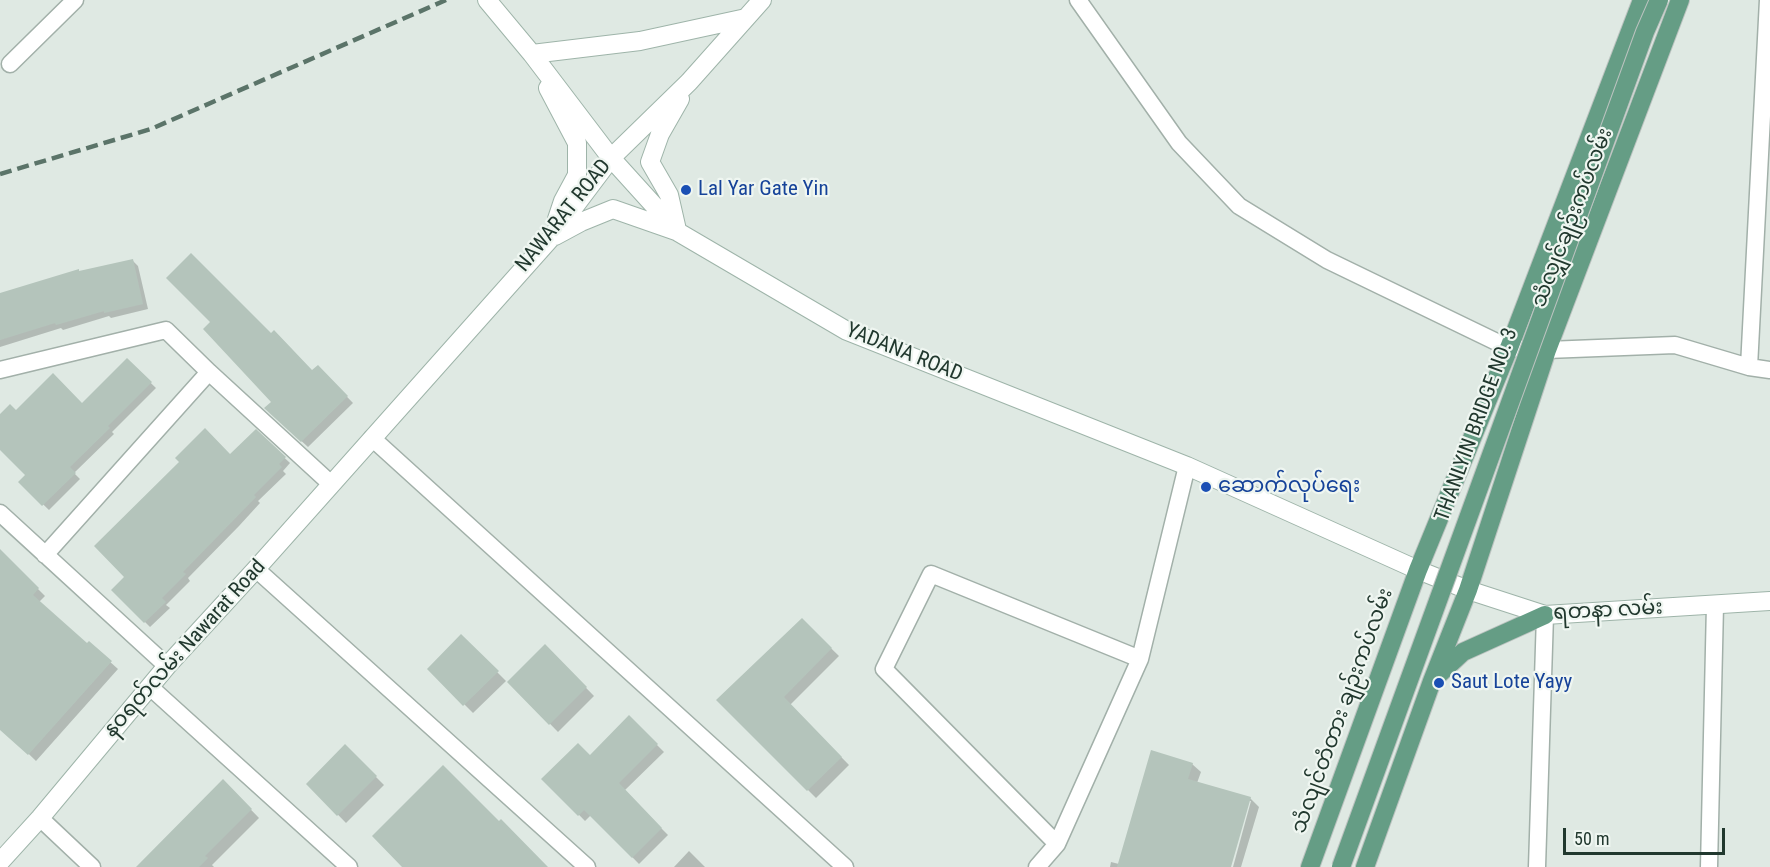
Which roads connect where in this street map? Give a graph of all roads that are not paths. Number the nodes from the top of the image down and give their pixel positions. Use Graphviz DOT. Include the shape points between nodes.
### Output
graph roads {
  1 [pos="75,0"];
  2 [pos="488,0"];
  3 [pos="762,0"];
  4 [pos="1078,0"];
  5 [pos="1642,0"];
  6 [pos="1659,0"];
  7 [pos="1680,0"];
  8 [pos="1768,0"];
  9 [pos="746,18"];
  10 [pos="532,54"];
  11 [pos="10,64"];
  12 [pos="689,82"];
  13 [pos="610,158"];
  14 [pos="678,232"];
  15 [pos="550,238"];
  16 [pos="1509,348"];
  17 [pos="1547,350"];
  18 [pos="1749,367"];
  19 [pos="0,370"];
  20 [pos="1770,370"];
  21 [pos="209,372"];
  22 [pos="372,438"];
  23 [pos="1187,466"];
  24 [pos="331,484"];
  25 [pos="0,513"];
  26 [pos="45,555"];
  27 [pos="256,569"];
  28 [pos="1418,570"];
  29 [pos="1468,590"];
  30 [pos="1770,601"];
  31 [pos="1715,605"];
  32 [pos="1545,615"];
  33 [pos="1140,659"];
  34 [pos="167,666"];
  35 [pos="1432,681"];
  36 [pos="150,687"];
  37 [pos="39,818"];
  38 [pos="1057,844"];
  39 [pos="0,862"];
  40 [pos="92,867"];
  41 [pos="349,867"];
  42 [pos="587,867"];
  43 [pos="845,867"];
  44 [pos="1037,867"];
  45 [pos="1310,867"];
  46 [pos="1341,867"];
  47 [pos="1365,867"];
  48 [pos="1537,867"];
  49 [pos="1708,867"];
  1 -- 11 [label="street"];
  2 -- 10 [label="main road, YADANA ROAD"];
  3 -- 9 [label="main road, NAWARAT ROAD"];
  4 -- 16 [label="street" via="1179,143 1239,206 1327,260"];
  5 -- 16 [label="main road, သံလျှင်ချဉ်းကပ်လမ်း"];
  6 -- 46 [label="main road, THANLYIN BRIDGE NO. 3, bridge"];
  7 -- 17 [label="main road, သံလျှင်ချဉ်းကပ်လမ်း"];
  8 -- 18 [label="street"];
  9 -- 10 [label="main road" via="640,41"];
  9 -- 12 [label="main road, NAWARAT ROAD"];
  10 -- 13 [label="main road, YADANA ROAD"];
  10 -- 15 [label="main road" via="577,143 577,175"];
  12 -- 13 [label="main road, NAWARAT ROAD"];
  12 -- 14 [label="main road" via="660,134 650,162 669,195"];
  13 -- 14 [label="main road, YADANA ROAD"];
  13 -- 15 [label="main road, NAWARAT ROAD"];
  14 -- 15 [label="main road" via="613,209"];
  14 -- 23 [label="main road, YADANA ROAD" via="847,331"];
  15 -- 22 [label="main road, NAWARAT ROAD"];
  16 -- 17 [label="street"];
  16 -- 28 [label="main road, သံလျှင်ချဉ်းကပ်လမ်း"];
  17 -- 18 [label="street" via="1675,345"];
  17 -- 29 [label="main road, သံလျှင်ချဉ်းကပ်လမ်း"];
  18 -- 20 [label="street"];
  19 -- 21 [label="street" via="166,330"];
  21 -- 24 [label="street"];
  21 -- 26 [label="street"];
  22 -- 24 [label="main road, နဝရတ်လမ်း Nawarat Road"];
  22 -- 43 [label="street"];
  23 -- 28 [label="main road, YADANA ROAD"];
  23 -- 33 [label="street"];
  24 -- 27 [label="main road, နဝရတ်လမ်း Nawarat Road"];
  25 -- 26 [label="street"];
  26 -- 34 [label="street"];
  27 -- 34 [label="main road, နဝရတ်လမ်း Nawarat Road"];
  27 -- 42 [label="street"];
  28 -- 29 [label="main road, ရတနာ လမ်း"];
  28 -- 45 [label="main road, သံလျင်တံတား ချဉ်းကပ်လမ်း"];
  29 -- 32 [label="main road, ရတနာ လမ်း"];
  29 -- 35 [label="main road"];
  30 -- 31 [label="main road, ရတနာ လမ်း"];
  31 -- 32 [label="main road, ရတနာ လမ်း"];
  31 -- 49 [label="street"];
  32 -- 35 [label="main road" via="1463,652"];
  32 -- 48 [label="street"];
  33 -- 38 [label="street"];
  33 -- 38 [label="street" via="931,574 884,669"];
  34 -- 36 [label="main road, နဝရတ်လမ်း Nawarat Road"];
  35 -- 47 [label="main road"];
  36 -- 37 [label="main road, နဝရတ်လမ်း Nawarat Road"];
  36 -- 41 [label="street"];
  37 -- 39 [label="main road, နဝရတ်လမ်း Nawarat Road"];
  37 -- 40 [label="street"];
  38 -- 44 [label="street"];
}
